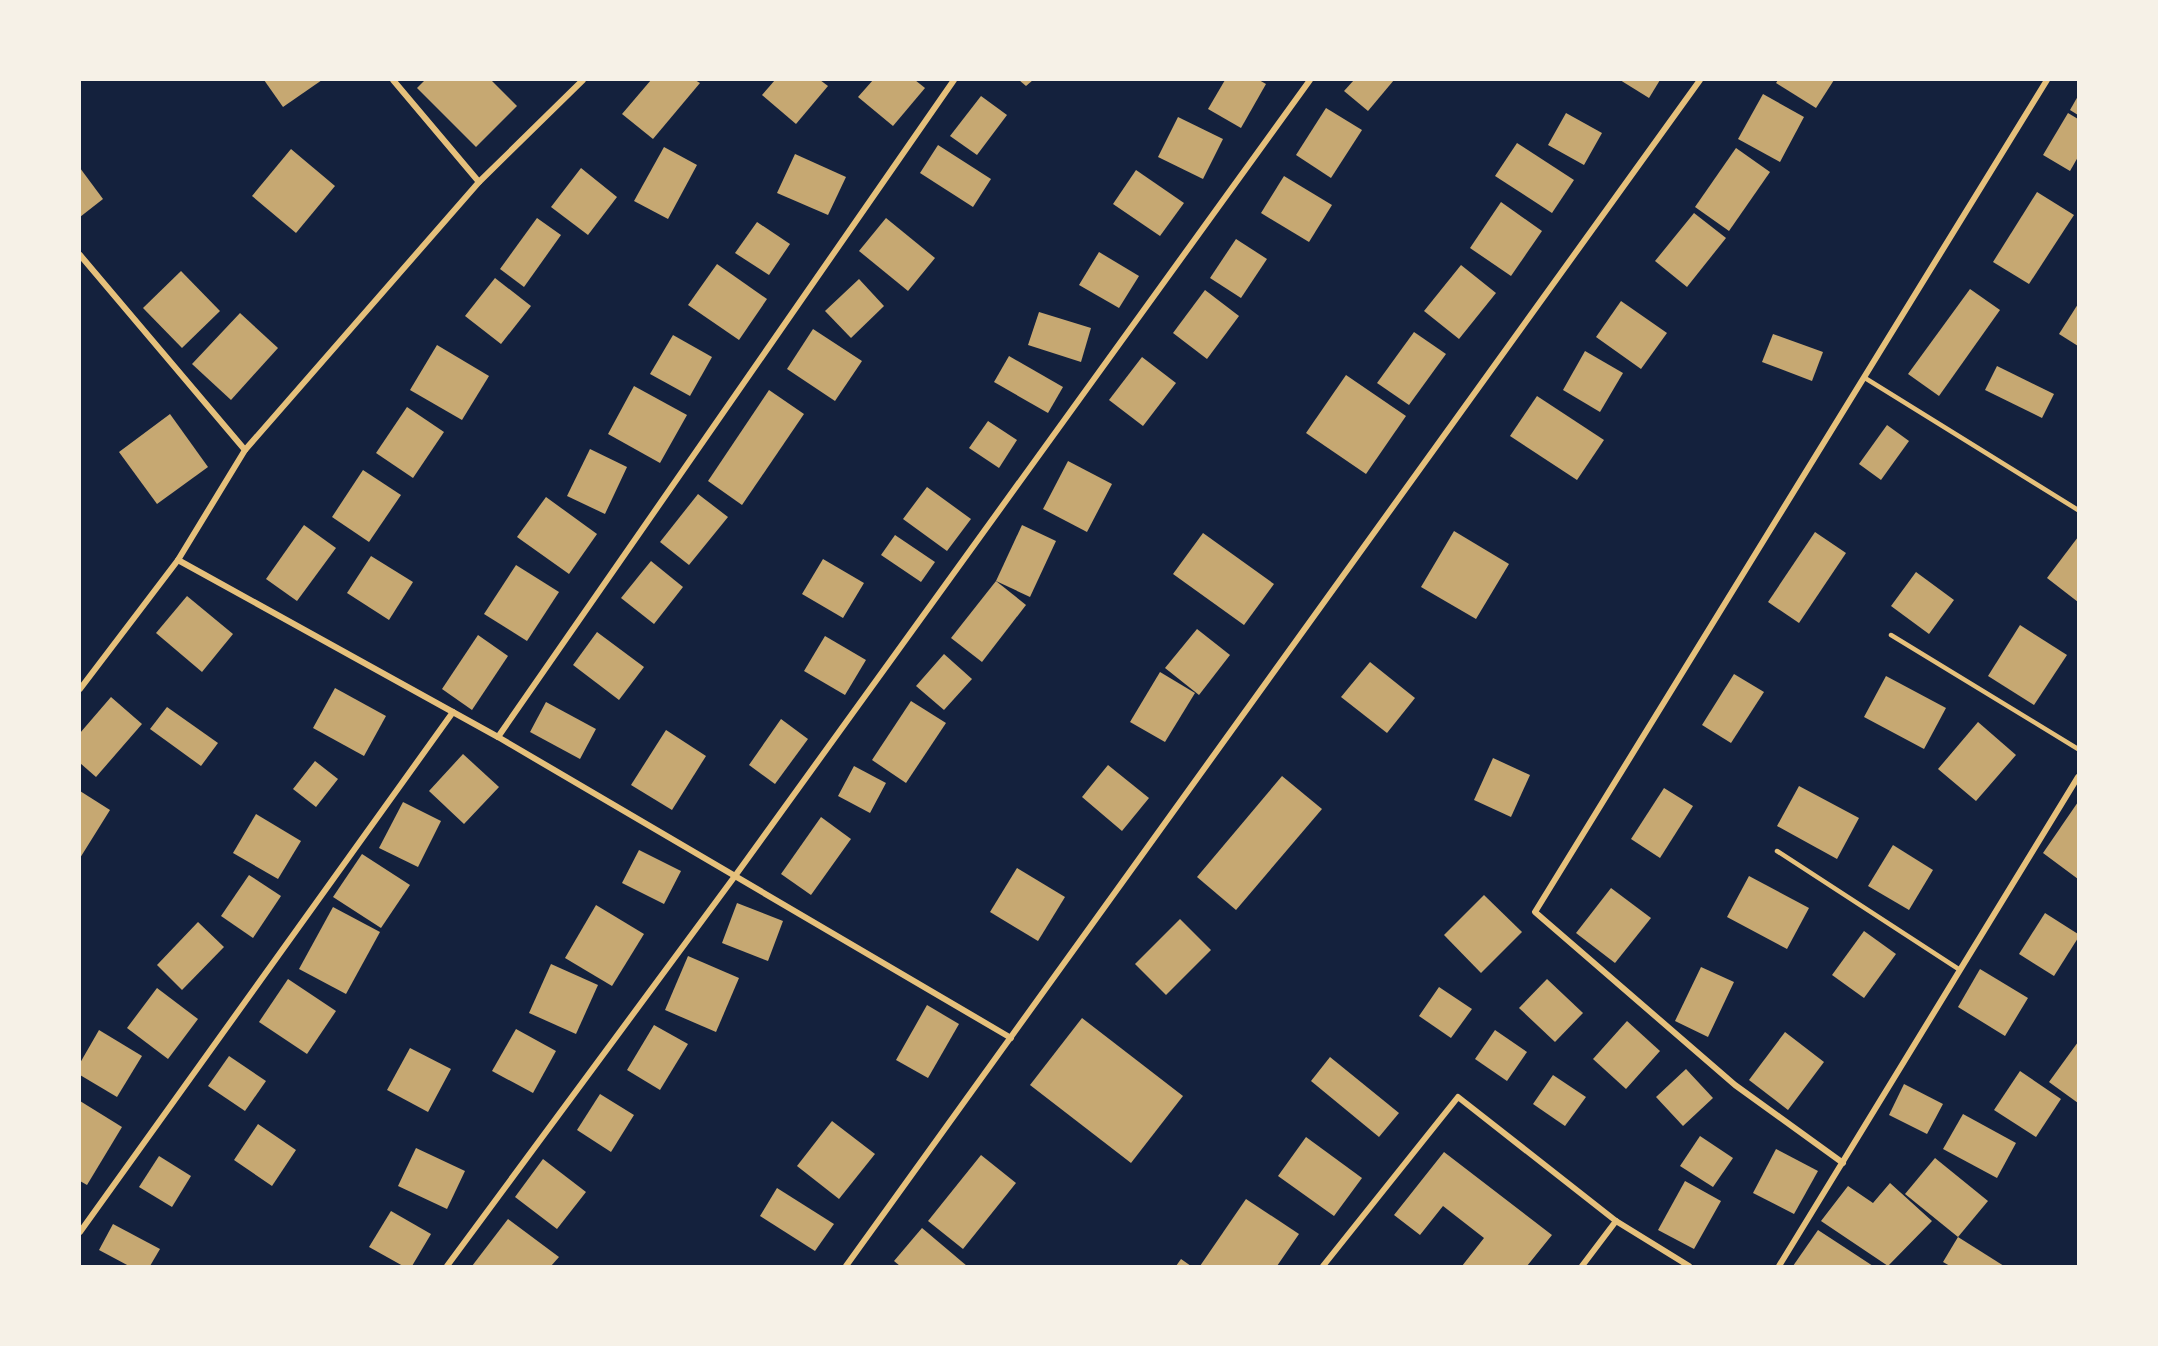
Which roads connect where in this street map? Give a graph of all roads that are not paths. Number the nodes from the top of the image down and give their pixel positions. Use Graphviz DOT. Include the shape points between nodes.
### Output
graph roads {
  1 [pos="393,80"];
  2 [pos="584,80"];
  3 [pos="954,80"];
  4 [pos="1310,80"];
  5 [pos="1700,80"];
  6 [pos="2047,80"];
  7 [pos="479,182"];
  8 [pos="80,255"];
  9 [pos="1865,378"];
  10 [pos="245,450"];
  11 [pos="2079,510"];
  12 [pos="178,560"];
  13 [pos="1891,635"];
  14 [pos="80,689"];
  15 [pos="453,712"];
  16 [pos="498,737"];
  17 [pos="2079,749"];
  18 [pos="2079,777"];
  19 [pos="1777,851"];
  20 [pos="735,876"];
  21 [pos="1960,970"];
  22 [pos="1011,1038"];
  23 [pos="1843,1163"];
  24 [pos="1616,1221"];
  25 [pos="80,1232"];
  26 [pos="447,1266"];
  27 [pos="846,1266"];
  28 [pos="1323,1266"];
  29 [pos="1582,1266"];
  30 [pos="1689,1266"];
  31 [pos="1779,1266"];
  1 -- 7 [label="street"];
  2 -- 7 [label="street"];
  3 -- 16 [label="street"];
  4 -- 20 [label="street"];
  5 -- 22 [label="street"];
  6 -- 9 [label="street"];
  7 -- 10 [label="street"];
  8 -- 10 [label="street"];
  9 -- 11 [label="lane"];
  9 -- 23 [label="street" via="1535,912 1735,1085"];
  10 -- 12 [label="street"];
  12 -- 14 [label="street"];
  12 -- 15 [label="street"];
  13 -- 17 [label="lane"];
  15 -- 16 [label="street"];
  15 -- 25 [label="street"];
  16 -- 20 [label="street"];
  18 -- 21 [label="street"];
  19 -- 21 [label="lane"];
  20 -- 22 [label="street"];
  20 -- 26 [label="street"];
  21 -- 23 [label="street"];
  22 -- 27 [label="street"];
  23 -- 31 [label="street"];
  24 -- 28 [label="street" via="1458,1097"];
  24 -- 29 [label="street"];
  24 -- 30 [label="street"];
}
